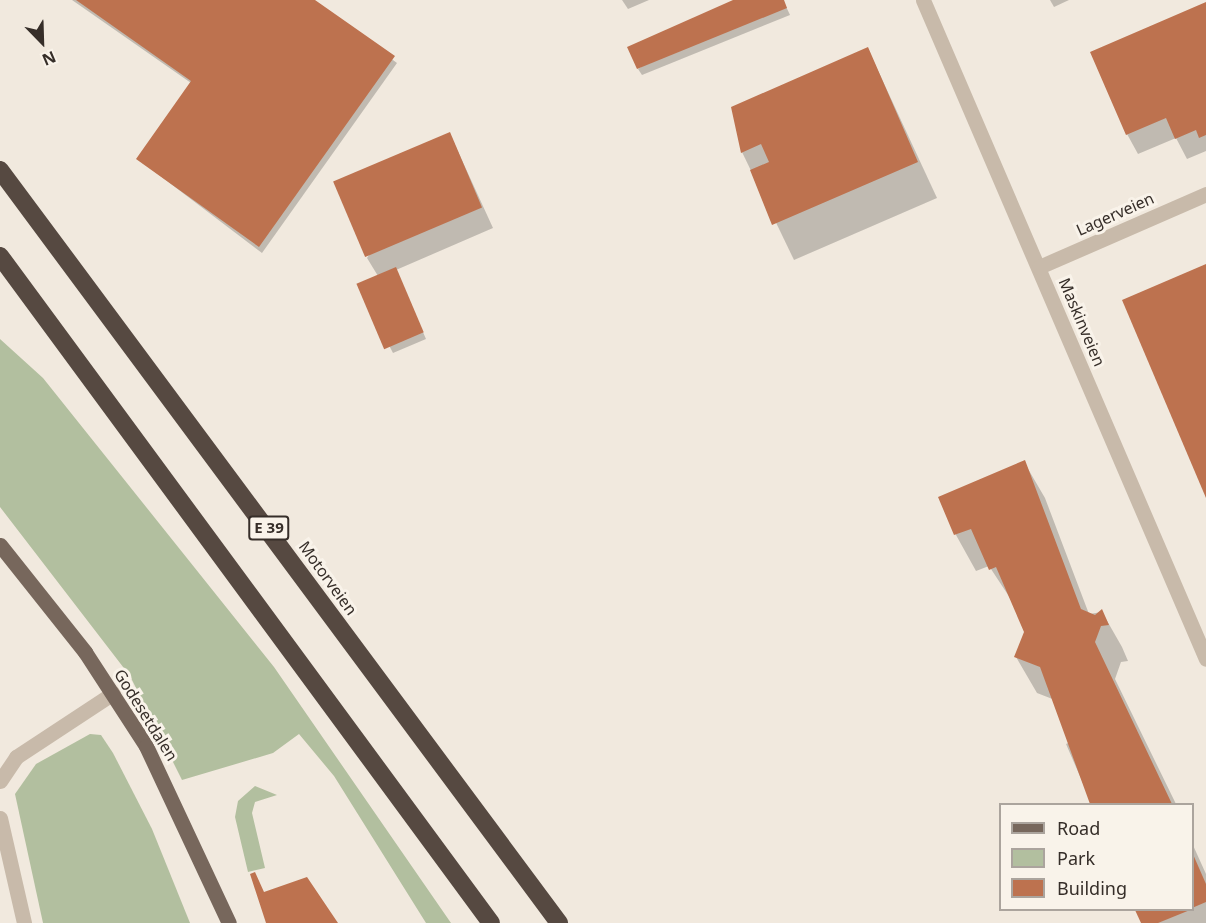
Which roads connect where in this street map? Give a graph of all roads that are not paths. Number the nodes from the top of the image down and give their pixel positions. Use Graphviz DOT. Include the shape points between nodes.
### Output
graph roads {
  1 [pos="923,0"];
  2 [pos="0,170"];
  3 [pos="1206,194"];
  4 [pos="0,256"];
  5 [pos="1039,267"];
  6 [pos="0,545"];
  7 [pos="1206,659"];
  8 [pos="114,693"];
  9 [pos="0,781"];
  10 [pos="0,818"];
  11 [pos="24,923"];
  12 [pos="229,923"];
  13 [pos="491,923"];
  14 [pos="559,923"];
  1 -- 5 [label="street, Maskinveien"];
  2 -- 14 [label="highway, Motorveien / E 39"];
  3 -- 5 [label="street, Lagerveien"];
  4 -- 13 [label="highway"];
  5 -- 7 [label="street, Maskinveien"];
  6 -- 8 [label="main road, Godesetdalen"];
  8 -- 9 [label="street" via="16,757"];
  8 -- 12 [label="main road, Godesetdalen" via="176,802"];
  10 -- 11 [label="street"];
}
